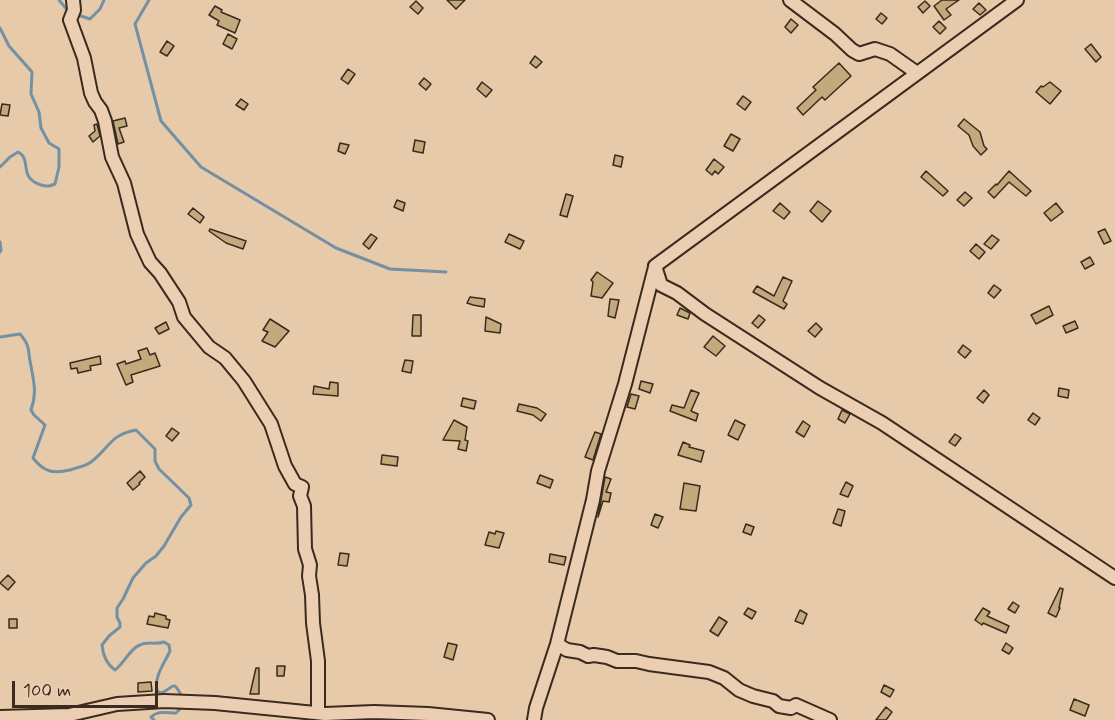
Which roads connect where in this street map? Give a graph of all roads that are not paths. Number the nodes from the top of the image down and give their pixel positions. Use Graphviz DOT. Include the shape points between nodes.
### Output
graph roads {
  1 [pos="73,0"];
  2 [pos="790,0"];
  3 [pos="1017,0"];
  4 [pos="917,73"];
  5 [pos="655,266"];
  6 [pos="1115,578"];
  7 [pos="557,644"];
  8 [pos="318,713"];
  9 [pos="0,717"];
  10 [pos="488,720"];
  11 [pos="534,720"];
  12 [pos="830,720"];
  1 -- 8 [label="street" via="70,20 91,93 105,122 112,157 150,262 175,295 184,317 244,381 271,424 285,466 295,484 302,487 318,661"];
  2 -- 4 [label="street" via="852,51 859,54 875,49 890,54"];
  3 -- 4 [label="street"];
  4 -- 5 [label="street"];
  5 -- 6 [label="street" via="661,285 820,388 882,423"];
  5 -- 7 [label="street" via="598,471"];
  7 -- 11 [label="street"];
  7 -- 12 [label="street" via="588,656 709,672 753,696 780,706 796,705"];
  8 -- 9 [label="street" via="164,701 117,704 69,716"];
  8 -- 10 [label="street" via="428,714"];
}
